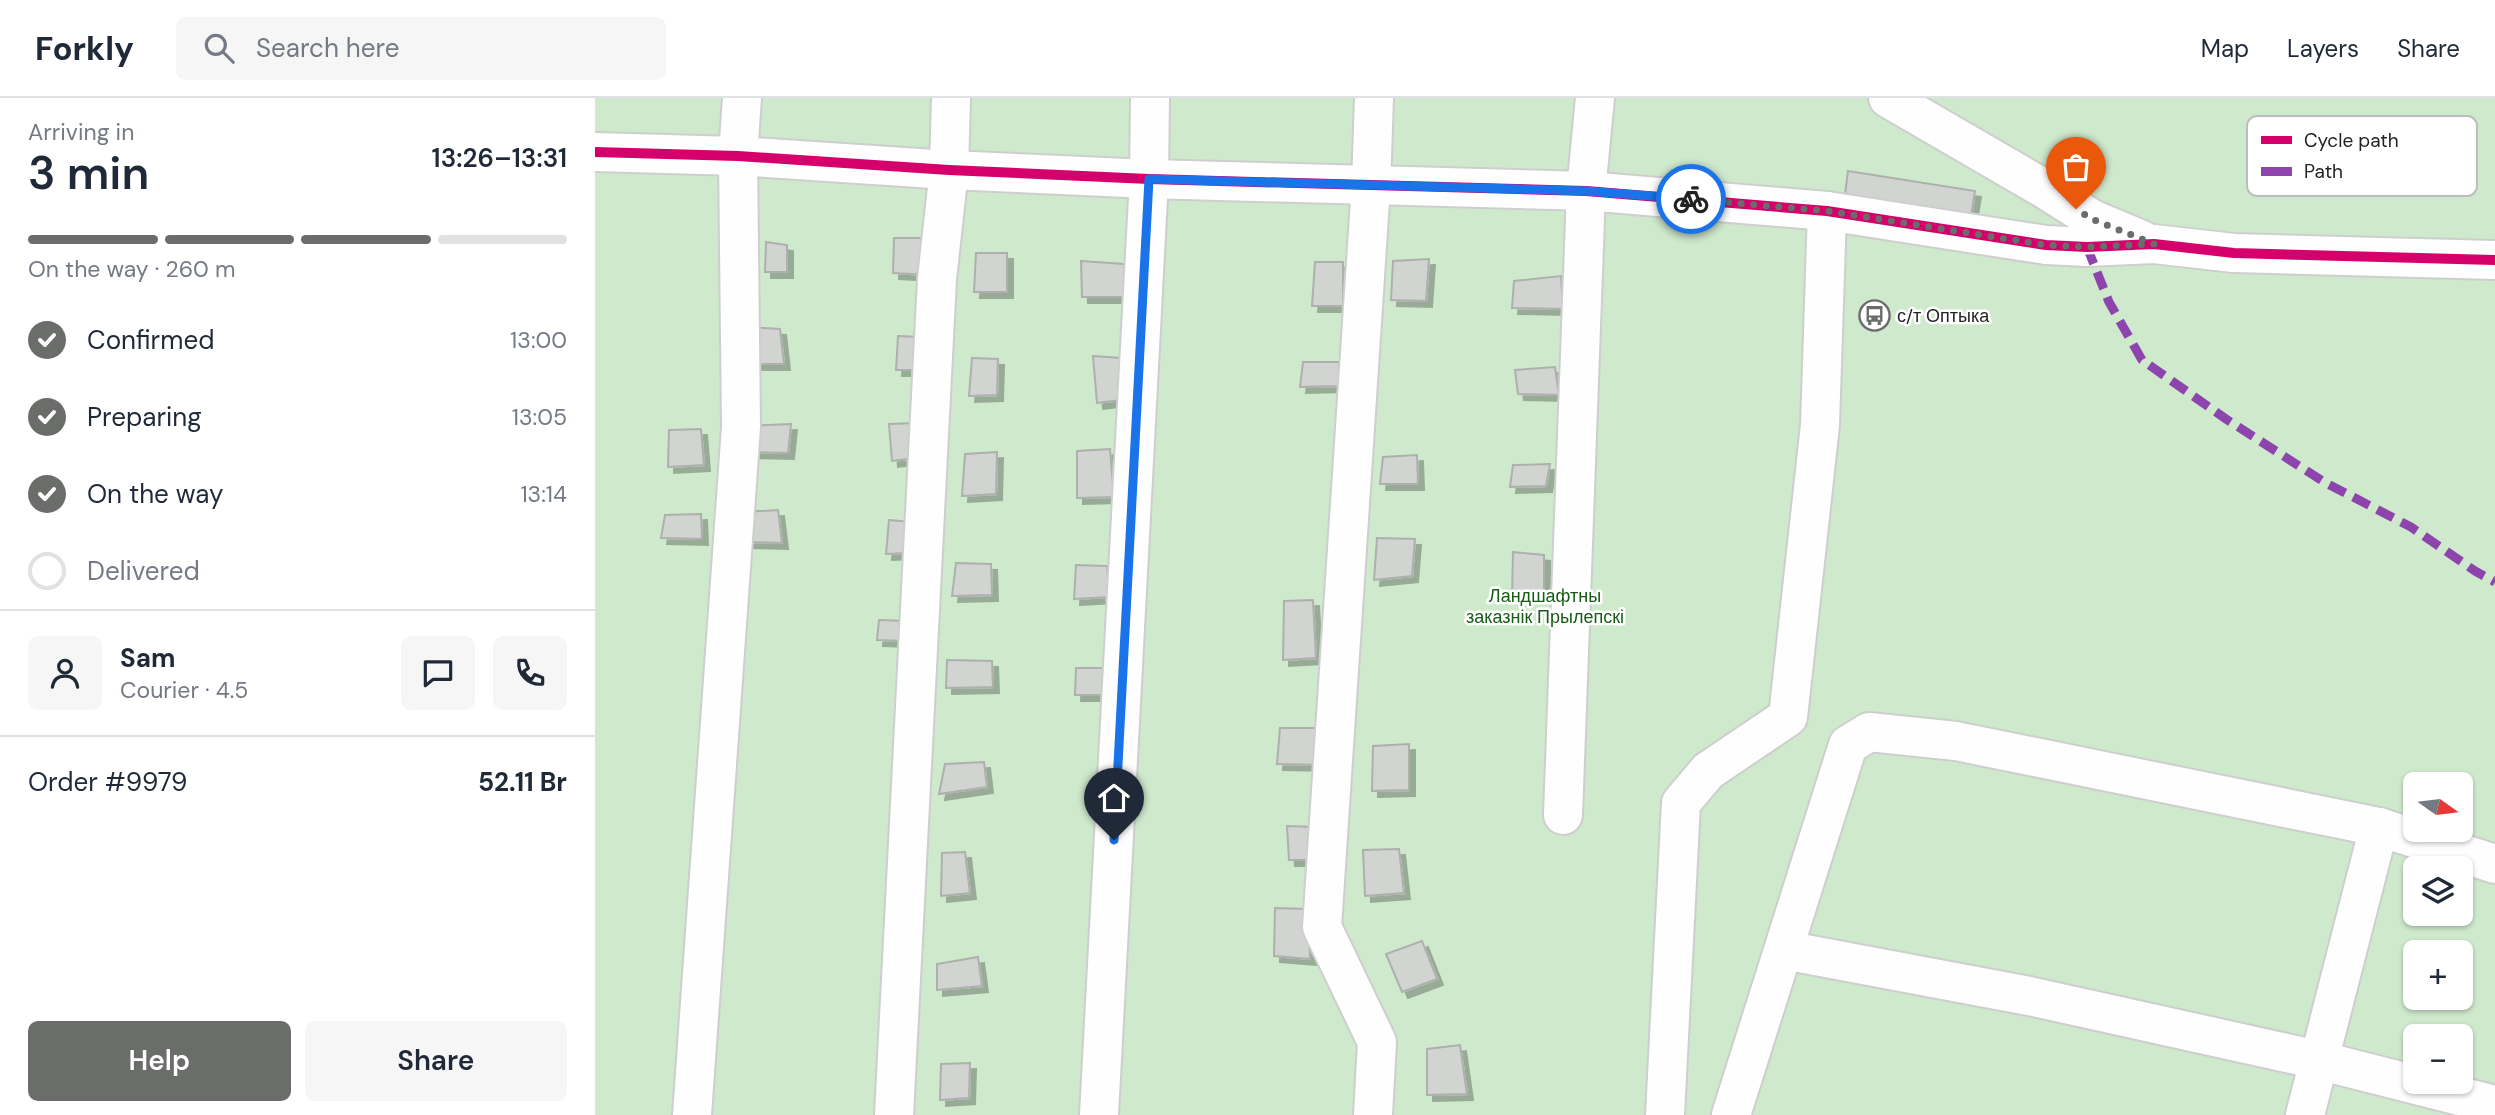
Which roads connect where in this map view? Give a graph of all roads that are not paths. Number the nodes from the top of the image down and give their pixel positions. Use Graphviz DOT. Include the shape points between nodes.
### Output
graph roads {
  1 [pos="742,98"];
  2 [pos="951,98"];
  3 [pos="1150,98"];
  4 [pos="1374,98"];
  5 [pos="1595,98"];
  6 [pos="1888,98"];
  7 [pos="595,152"];
  8 [pos="739,156"];
  9 [pos="949,170"];
  10 [pos="1149,179"];
  11 [pos="1371,186"];
  12 [pos="1586,191"];
  13 [pos="1827,211"];
  14 [pos="2154,244"];
  15 [pos="2495,260"];
  16 [pos="1563,815"];
  17 [pos="2379,827"];
  18 [pos="2495,864"];
  19 [pos="1783,950"];
  20 [pos="2318,1060"];
  21 [pos="2495,1105"];
  22 [pos="691,1115"];
  23 [pos="894,1115"];
  24 [pos="1099,1115"];
  25 [pos="1373,1115"];
  26 [pos="1665,1115"];
  27 [pos="1731,1115"];
  28 [pos="2305,1115"];
  1 -- 8 [label="street"];
  2 -- 9 [label="street"];
  3 -- 10 [label="street"];
  4 -- 11 [label="street"];
  5 -- 12 [label="street"];
  6 -- 14 [label="street" via="2092,219"];
  7 -- 8 [label="street"];
  8 -- 9 [label="street"];
  8 -- 22 [label="street" via="741,427"];
  9 -- 10 [label="street"];
  9 -- 23 [label="street" via="937,279"];
  10 -- 11 [label="street"];
  10 -- 24 [label="street"];
  11 -- 12 [label="street"];
  11 -- 25 [label="street" via="1322,927 1377,1042"];
  12 -- 13 [label="street"];
  12 -- 16 [label="street"];
  13 -- 14 [label="street" via="2046,245"];
  13 -- 26 [label="street" via="1820,425 1788,717 1708,771 1681,803"];
  14 -- 15 [label="street" via="2234,253"];
  17 -- 18 [label="street"];
  17 -- 19 [label="street" via="1956,741 1869,732 1848,745"];
  17 -- 20 [label="street"];
  19 -- 20 [label="street" via="2029,996"];
  19 -- 27 [label="street"];
  20 -- 21 [label="street"];
  20 -- 28 [label="street"];
}
